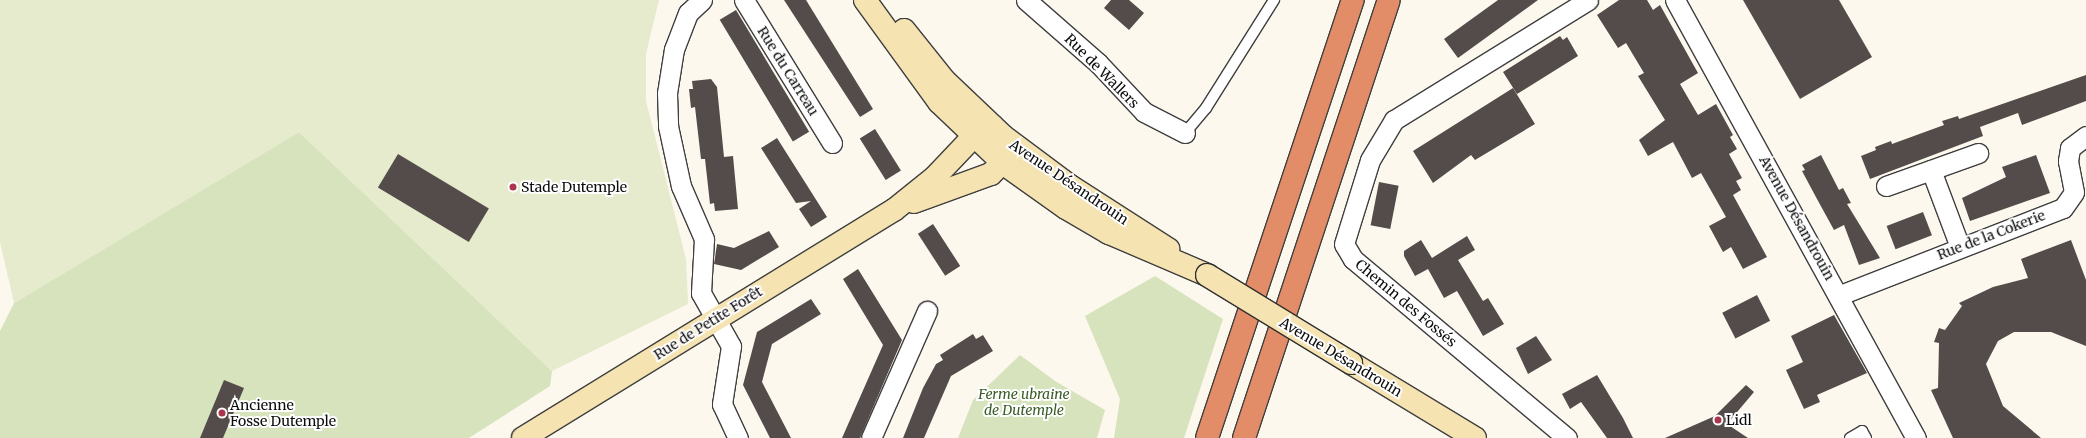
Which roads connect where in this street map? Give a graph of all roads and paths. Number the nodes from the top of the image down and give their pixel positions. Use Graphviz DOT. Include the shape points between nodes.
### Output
graph roads {
  1 [pos="702,0"];
  2 [pos="744,0"];
  3 [pos="865,0"];
  4 [pos="881,0"];
  5 [pos="1026,0"];
  6 [pos="1274,0"];
  7 [pos="1353,0"];
  8 [pos="1389,0"];
  9 [pos="1588,0"];
  10 [pos="1675,0"];
  11 [pos="992,126"];
  12 [pos="1185,133"];
  13 [pos="2086,136"];
  14 [pos="973,137"];
  15 [pos="832,143"];
  16 [pos="1978,152"];
  17 [pos="1009,155"];
  18 [pos="1930,170"];
  19 [pos="1886,186"];
  20 [pos="894,210"];
  21 [pos="1960,247"];
  22 [pos="1840,295"];
  23 [pos="927,311"];
  24 [pos="717,319"];
  25 [pos="523,438"];
  26 [pos="738,438"];
  27 [pos="871,438"];
  28 [pos="1207,438"];
  29 [pos="1244,438"];
  30 [pos="1475,438"];
  31 [pos="1568,438"];
  32 [pos="1850,438"];
  33 [pos="1866,438"];
  34 [pos="1916,438"];
  1 -- 24 [label="street" via="688,13 676,41 667,114 677,173 704,239 701,293"];
  2 -- 15 [label="street, Rue du Carreau"];
  3 -- 14 [label="main road, Avenue Désandrouin" via="920,77"];
  4 -- 11 [label="main road, Avenue Désandrouin" via="934,68"];
  5 -- 12 [label="street, Rue de Wallers" via="1098,63 1144,112"];
  6 -- 12 [label="lane" via="1206,108"];
  7 -- 28 [label="highway"];
  8 -- 29 [label="highway"];
  9 -- 31 [label="street, Chemin des Fossés" via="1394,120 1370,160 1344,244 1353,259"];
  10 -- 22 [label="street, Avenue Désandrouin"];
  11 -- 14 [label="main road, Rue de Petite Forêt"];
  11 -- 17 [label="main road, Avenue Désandrouin"];
  13 -- 21 [label="street, Rue de la Cokerie" via="2073,143 2068,155 2074,192 2067,204"];
  14 -- 17 [label="main road, Avenue Désandrouin"];
  14 -- 20 [label="main road, Rue de Petite Forêt" via="938,174"];
  16 -- 18 [label="street"];
  17 -- 20 [label="main road, Rue de Petite Forêt" via="977,181"];
  17 -- 30 [label="main road, Avenue Désandrouin, bridge"];
  18 -- 19 [label="street"];
  18 -- 21 [label="street"];
  20 -- 24 [label="main road, Rue de Petite Forêt"];
  21 -- 22 [label="street, Rue de la Cokerie"];
  22 -- 34 [label="street, Avenue Désandrouin"];
  23 -- 27 [label="street"];
  24 -- 25 [label="main road, Rue de Petite Forêt"];
  24 -- 26 [label="street" via="732,346 723,409"];
  32 -- 33 [label="lane" via="1862,432"];
}
